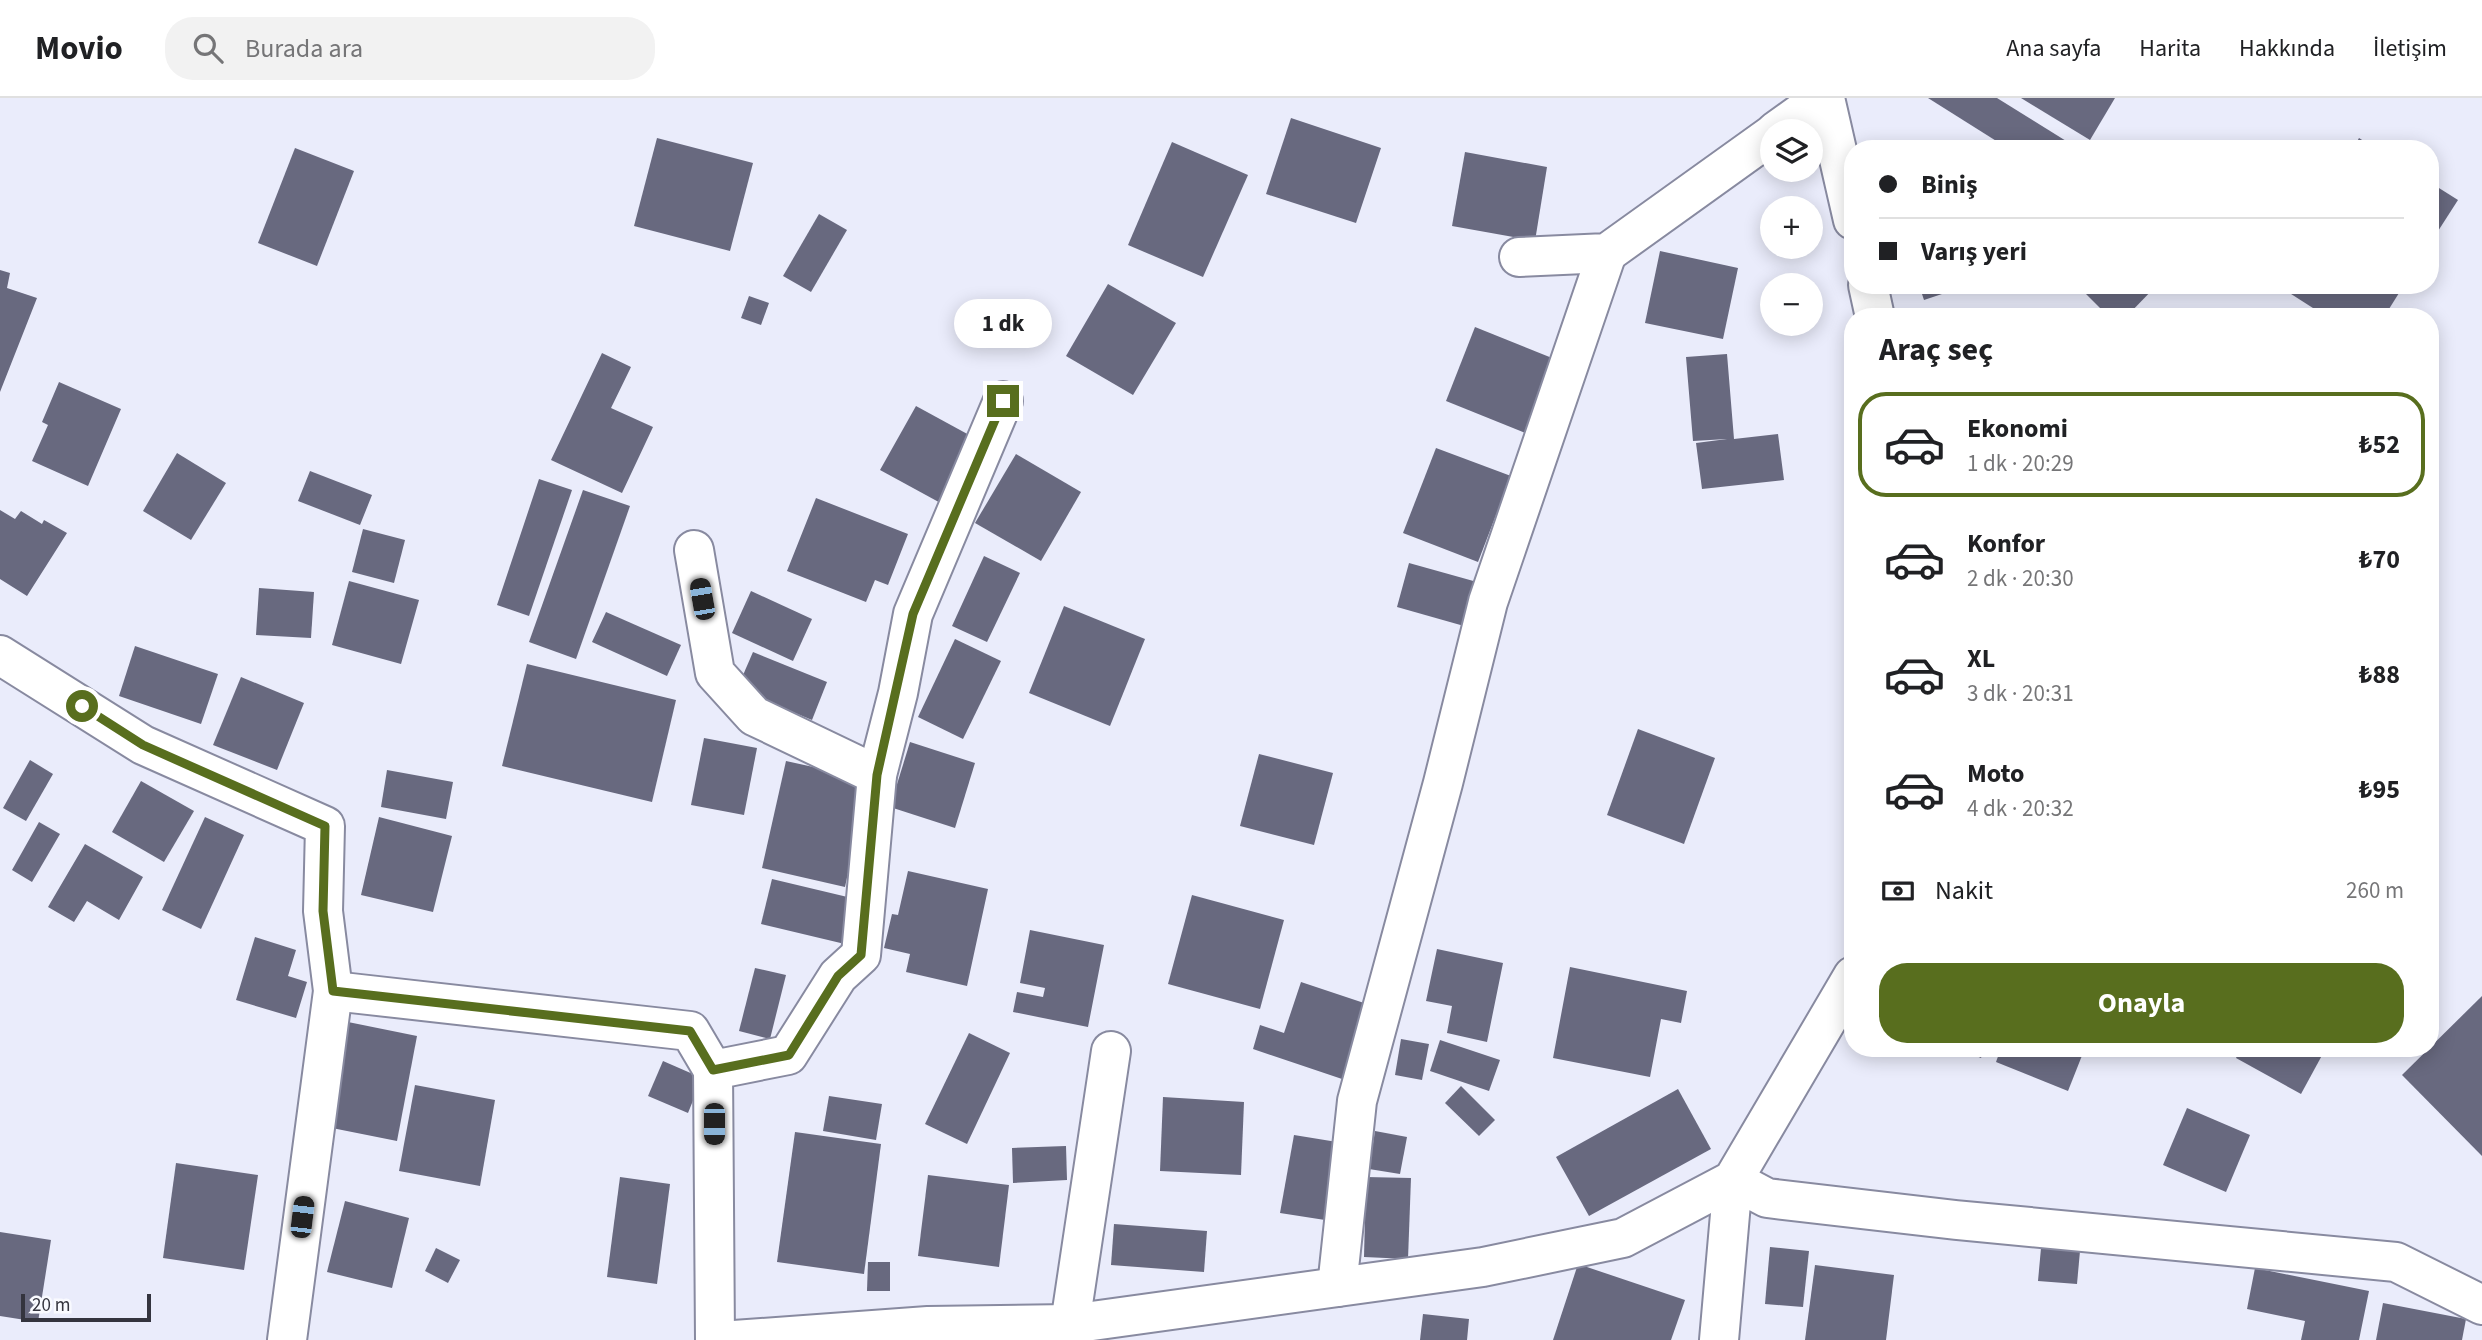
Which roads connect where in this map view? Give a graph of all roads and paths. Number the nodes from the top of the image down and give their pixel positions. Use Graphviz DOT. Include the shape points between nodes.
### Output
graph roads {
  1 [pos="1824,98"];
  2 [pos="1793,119"];
  3 [pos="1760,142"];
  4 [pos="1844,182"];
  5 [pos="1607,253"];
  6 [pos="1519,257"];
  7 [pos="1003,401"];
  8 [pos="694,550"];
  9 [pos="0,656"];
  10 [pos="877,775"];
  11 [pos="333,991"];
  12 [pos="1844,991"];
  13 [pos="1111,1051"];
  14 [pos="713,1070"];
  15 [pos="1733,1180"];
  16 [pos="1337,1287"];
  17 [pos="2482,1305"];
  18 [pos="1070,1324"];
  19 [pos="923,1333"];
  20 [pos="286,1340"];
  21 [pos="715,1340"];
  22 [pos="734,1340"];
  23 [pos="1719,1340"];
  1 -- 2 [label="street"];
  1 -- 4 [label="street"];
  3 -- 5 [label="street"];
  5 -- 6 [label="street"];
  5 -- 16 [label="street" via="1488,602 1357,1101"];
  7 -- 10 [label="street" via="913,614"];
  8 -- 10 [label="street" via="715,673 754,716"];
  9 -- 11 [label="street" via="143,745 325,826 323,911"];
  10 -- 14 [label="street" via="861,955 838,976 789,1055"];
  11 -- 14 [label="street" via="690,1031"];
  11 -- 20 [label="street"];
  12 -- 15 [label="street"];
  13 -- 18 [label="street"];
  14 -- 21 [label="street"];
  15 -- 16 [label="street" via="1623,1238 1483,1267"];
  15 -- 17 [label="street" via="1767,1198 2396,1262"];
  15 -- 23 [label="street"];
  16 -- 18 [label="street"];
  18 -- 19 [label="street"];
  19 -- 22 [label="street"];
}
